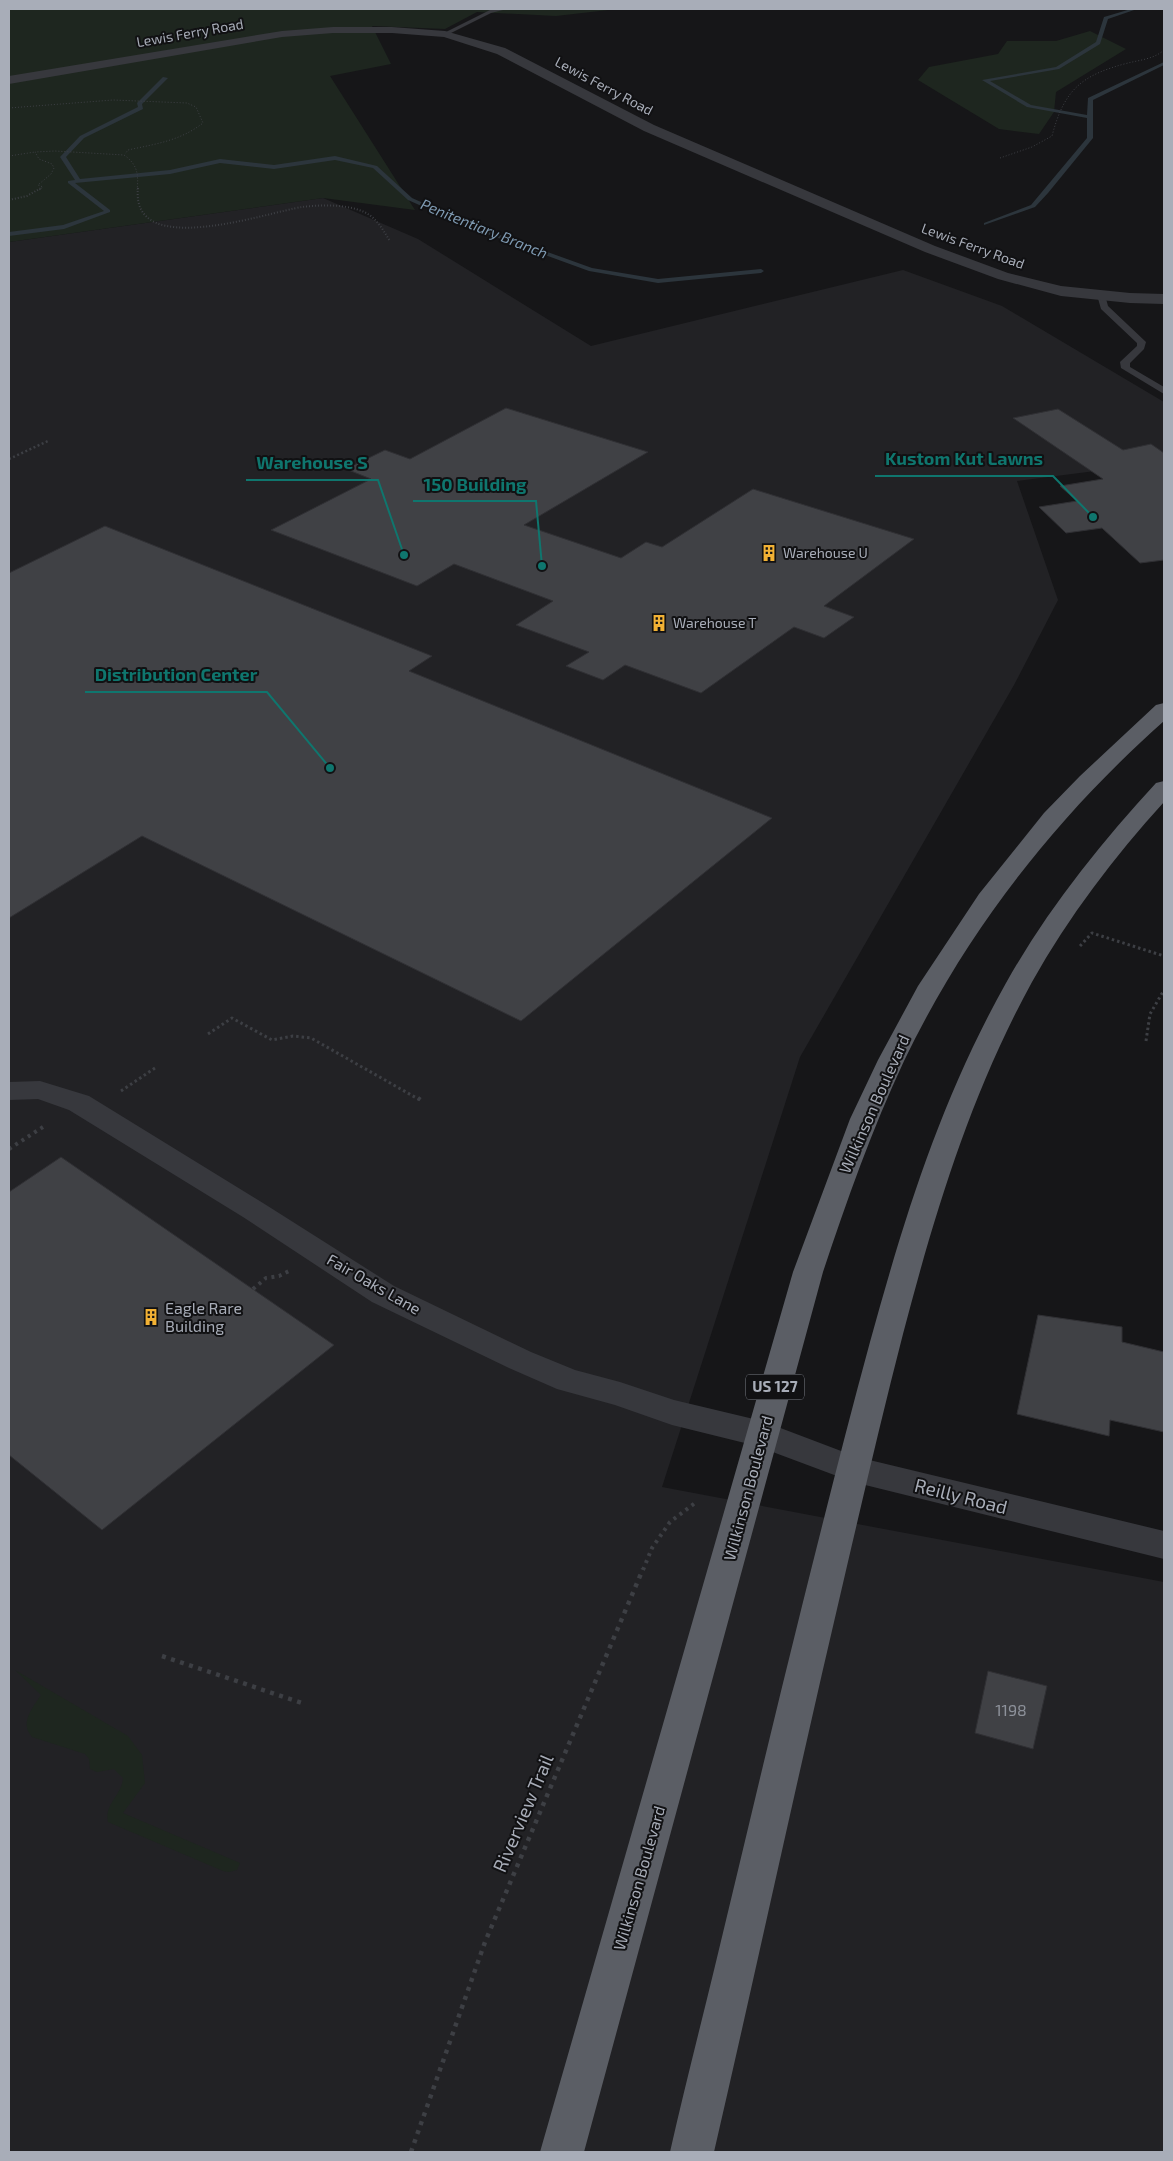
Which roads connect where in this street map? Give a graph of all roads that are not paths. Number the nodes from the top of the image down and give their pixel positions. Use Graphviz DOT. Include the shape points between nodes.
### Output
graph roads {
  1 [pos="504,9"];
  2 [pos="445,34"];
  3 [pos="9,80"];
  4 [pos="1101,295"];
  5 [pos="1164,299"];
  6 [pos="1164,391"];
  7 [pos="1164,710"];
  8 [pos="1164,788"];
  9 [pos="9,1091"];
  10 [pos="762,1434"];
  11 [pos="853,1469"];
  12 [pos="1164,1545"];
  13 [pos="562,2152"];
  14 [pos="692,2152"];
  1 -- 2 [label="lane" via="489,12"];
  2 -- 3 [label="street, Lewis Ferry Road" via="392,30 282,34"];
  2 -- 4 [label="street, Lewis Ferry Road" via="501,50 649,128 930,249 1003,276 1061,291"];
  4 -- 5 [label="street, Lewis Ferry Road"];
  4 -- 6 [label="lane" via="1104,307 1142,342 1125,362 1126,368"];
  7 -- 10 [label="highway, Wilkinson Boulevard / US 127" via="1108,759 1024,851 949,956 910,1024 854,1145 821,1234"];
  8 -- 11 [label="highway" via="1119,837 1052,926 1022,976 969,1084 916,1229"];
  9 -- 10 [label="street, Fair Oaks Lane" via="40,1090 79,1103 383,1294 520,1360 568,1380 672,1412"];
  10 -- 11 [label="street, Reilly Road"];
  10 -- 13 [label="highway, Wilkinson Boulevard / US 127"];
  11 -- 12 [label="street, Reilly Road"];
  11 -- 14 [label="highway"];
}
